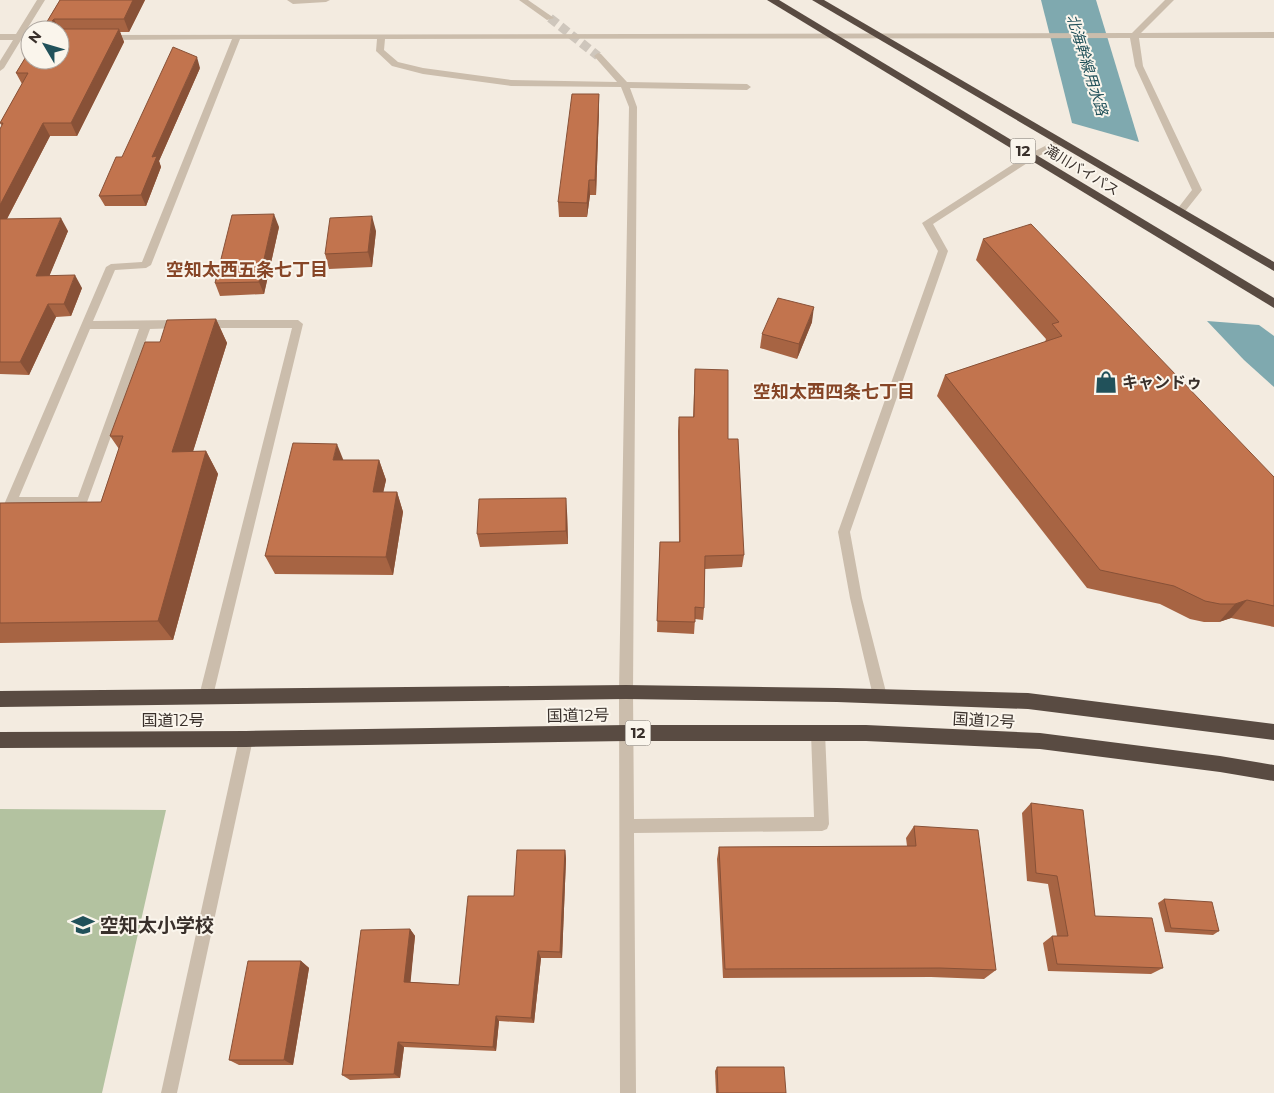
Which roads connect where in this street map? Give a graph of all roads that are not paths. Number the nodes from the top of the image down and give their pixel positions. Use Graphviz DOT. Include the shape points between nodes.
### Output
graph roads {
  1 [pos="41,0"];
  2 [pos="291,0"];
  3 [pos="326,0"];
  4 [pos="523,0"];
  5 [pos="772,0"];
  6 [pos="817,0"];
  7 [pos="1170,0"];
  8 [pos="550,18"];
  9 [pos="876,35"];
  10 [pos="1134,35"];
  11 [pos="1274,35"];
  12 [pos="832,36"];
  13 [pos="0,37"];
  14 [pos="19,37"];
  15 [pos="99,37"];
  16 [pos="237,37"];
  17 [pos="381,37"];
  18 [pos="598,56"];
  19 [pos="0,68"];
  20 [pos="624,84"];
  21 [pos="748,87"];
  22 [pos="1059,142"];
  23 [pos="1032,156"];
  24 [pos="1180,212"];
  25 [pos="1274,267"];
  26 [pos="1274,304"];
  27 [pos="146,324"];
  28 [pos="86,325"];
  29 [pos="11,502"];
  30 [pos="0,528"];
  31 [pos="626,692"];
  32 [pos="206,696"];
  33 [pos="880,696"];
  34 [pos="0,699"];
  35 [pos="1274,732"];
  36 [pos="627,733"];
  37 [pos="818,733"];
  38 [pos="246,739"];
  39 [pos="0,740"];
  40 [pos="1274,773"];
  41 [pos="627,826"];
  42 [pos="169,1093"];
  43 [pos="628,1093"];
  1 -- 14 [label="street"];
  2 -- 3 [label="street"];
  4 -- 8 [label="street"];
  5 -- 12 [label="highway, 滝川バイパス / 12"];
  6 -- 9 [label="highway, 滝川バイパス / 12"];
  7 -- 10 [label="street"];
  9 -- 10 [label="street"];
  9 -- 12 [label="street"];
  9 -- 22 [label="highway, 滝川バイパス / 12"];
  10 -- 11 [label="street"];
  10 -- 24 [label="street" via="1140,66 1196,190"];
  12 -- 17 [label="street"];
  12 -- 23 [label="highway, 滝川バイパス / 12"];
  13 -- 14 [label="street"];
  14 -- 19 [label="street"];
  15 -- 16 [label="street"];
  16 -- 17 [label="street"];
  16 -- 28 [label="street" via="146,265 111,267"];
  17 -- 20 [label="street" via="380,51 395,64 423,71 511,83"];
  18 -- 20 [label="street"];
  20 -- 21 [label="street"];
  20 -- 31 [label="street" via="633,107"];
  22 -- 23 [label="street"];
  22 -- 24 [label="highway, 滝川バイパス / 12"];
  23 -- 26 [label="highway, 滝川バイパス / 12"];
  23 -- 33 [label="street" via="927,224 943,250 844,532"];
  24 -- 25 [label="highway, 滝川バイパス / 12"];
  27 -- 28 [label="street"];
  27 -- 29 [label="street" via="82,502"];
  27 -- 32 [label="street" via="298,324"];
  28 -- 29 [label="street"];
  29 -- 30 [label="street"];
  31 -- 32 [label="highway, 国道12号"];
  31 -- 33 [label="highway, 国道12号"];
  31 -- 36 [label="street"];
  32 -- 34 [label="highway, 国道12号"];
  33 -- 35 [label="highway, 国道12号" via="1028,701"];
  36 -- 37 [label="highway, 国道12号 / 12"];
  36 -- 38 [label="highway, 国道12号 / 12"];
  36 -- 41 [label="street"];
  37 -- 40 [label="highway, 国道12号 / 12" via="1040,741"];
  37 -- 41 [label="street" via="822,824"];
  38 -- 39 [label="highway, 国道12号 / 12"];
  38 -- 42 [label="street"];
  41 -- 43 [label="street"];
}
